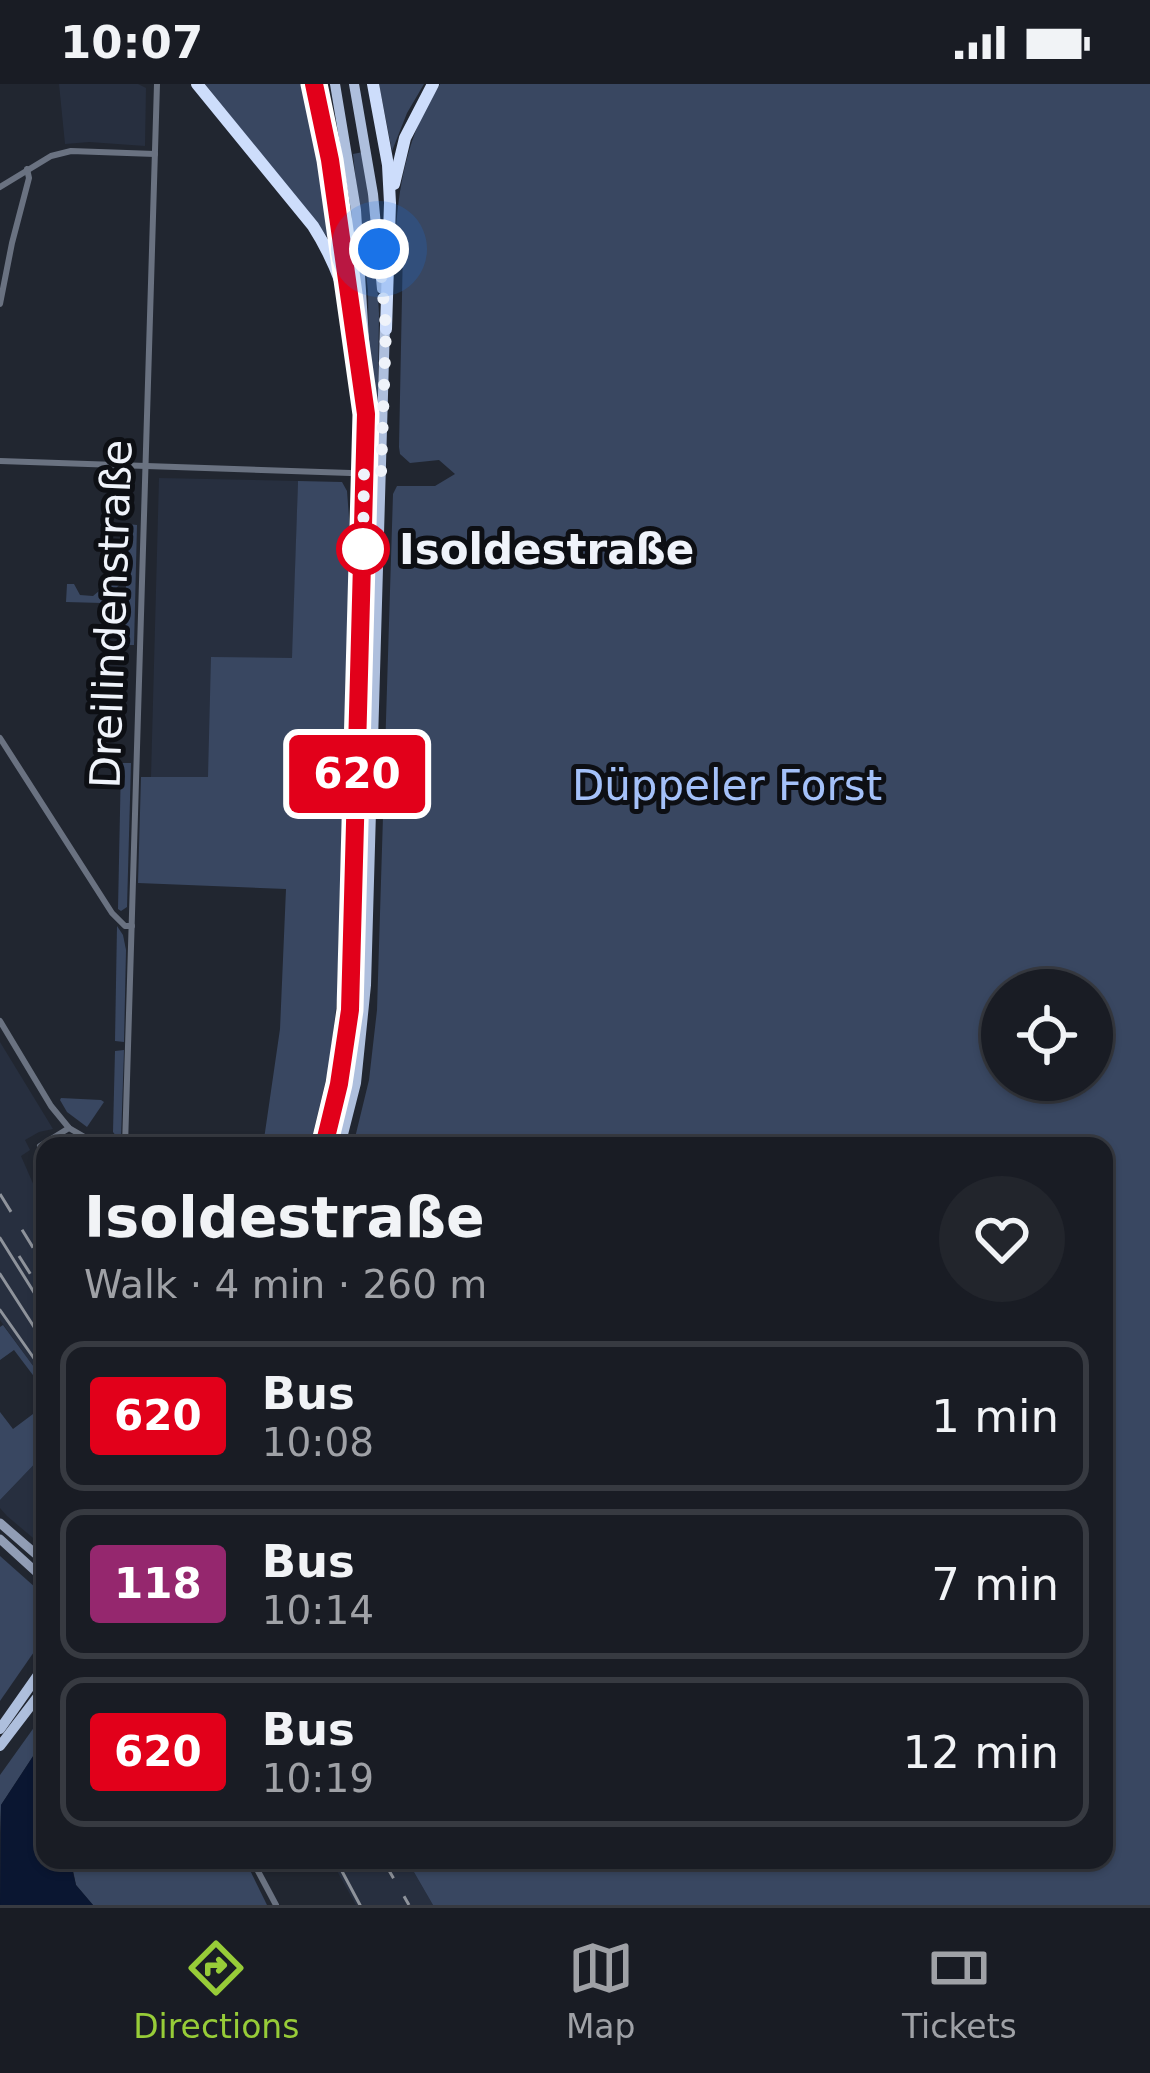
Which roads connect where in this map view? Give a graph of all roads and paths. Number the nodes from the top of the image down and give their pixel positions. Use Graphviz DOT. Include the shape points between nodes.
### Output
graph roads {
  1 [pos="157,84"];
  2 [pos="197,84"];
  3 [pos="314,84"];
  4 [pos="335,84"];
  5 [pos="354,84"];
  6 [pos="374,84"];
  7 [pos="433,84"];
  8 [pos="155,154"];
  9 [pos="27,170"];
  10 [pos="0,187"];
  11 [pos="390,203"];
  12 [pos="349,301"];
  13 [pos="0,304"];
  14 [pos="386,329"];
  15 [pos="366,414"];
  16 [pos="0,461"];
  17 [pos="146,466"];
  18 [pos="364,473"];
  19 [pos="381,474"];
  20 [pos="0,738"];
  21 [pos="132,926"];
  22 [pos="0,1022"];
  23 [pos="69,1128"];
  24 [pos="55,1137"];
  25 [pos="84,1137"];
  26 [pos="125,1137"];
  27 [pos="326,1137"];
  28 [pos="342,1137"];
  29 [pos="0,1523"];
  30 [pos="0,1539"];
  31 [pos="36,1554"];
  32 [pos="36,1572"];
  33 [pos="36,1678"];
  34 [pos="36,1699"];
  35 [pos="0,1729"];
  36 [pos="0,1746"];
  37 [pos="257,1869"];
  38 [pos="276,1905"];
  1 -- 8 [label="street, Dreilindenstraße"];
  2 -- 12 [label="highway" via="313,226"];
  3 -- 12 [label="highway"];
  4 -- 15 [label="main road" via="358,231"];
  5 -- 14 [label="main road"];
  6 -- 11 [label="highway"];
  7 -- 11 [label="highway" via="405,138"];
  8 -- 9 [label="street" via="70,151"];
  8 -- 17 [label="street, Dreilindenstraße"];
  9 -- 10 [label="street"];
  9 -- 13 [label="street"];
  11 -- 14 [label="highway"];
  12 -- 15 [label="highway"];
  14 -- 19 [label="main road"];
  15 -- 18 [label="main road"];
  16 -- 17 [label="street"];
  17 -- 18 [label="street"];
  17 -- 21 [label="street, Dreilindenstraße"];
  18 -- 19 [label="street"];
  18 -- 27 [label="main road" via="350,1010"];
  19 -- 28 [label="main road" via="365,1012"];
  20 -- 21 [label="street" via="112,913"];
  21 -- 26 [label="street, Dreilindenstraße"];
  22 -- 23 [label="street"];
  23 -- 24 [label="street"];
  23 -- 25 [label="street"];
  29 -- 31 [label="main road"];
  30 -- 32 [label="main road"];
  33 -- 35 [label="main road"];
  34 -- 36 [label="main road"];
  37 -- 38 [label="street"];
}
